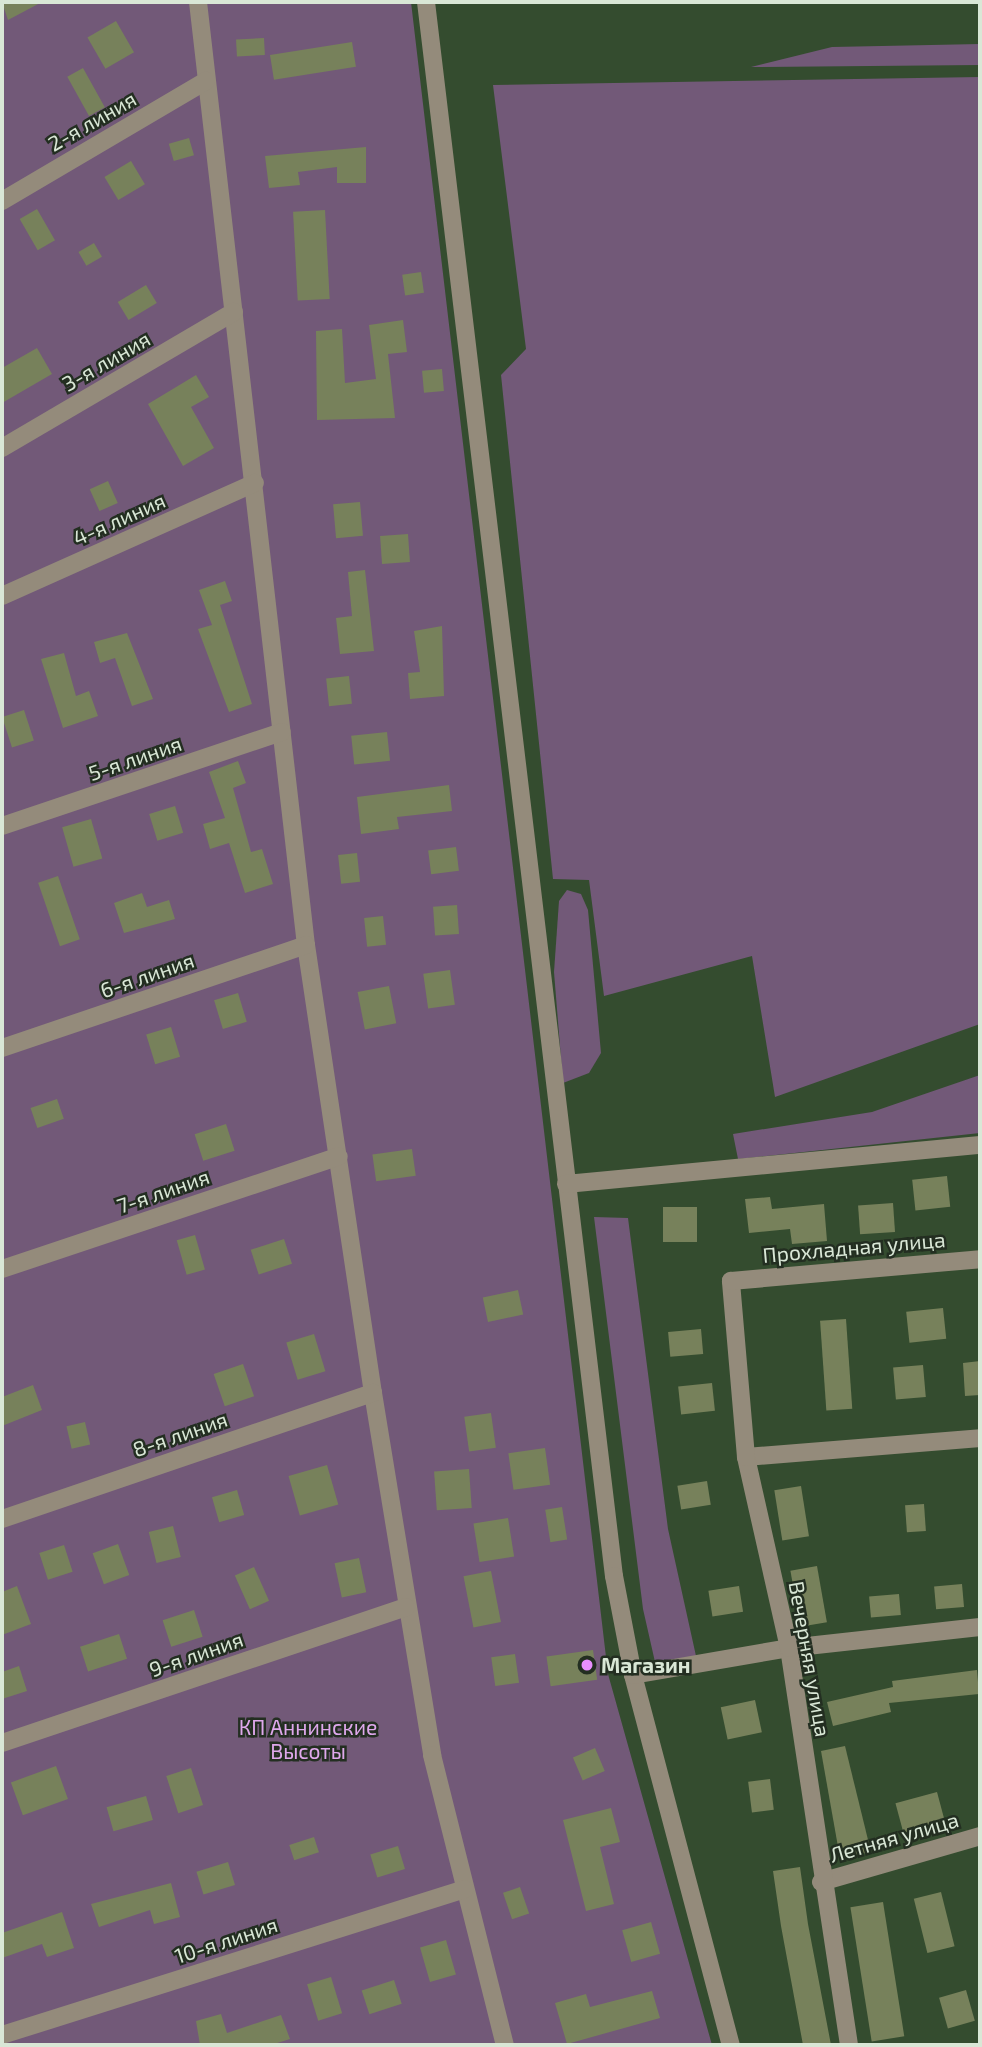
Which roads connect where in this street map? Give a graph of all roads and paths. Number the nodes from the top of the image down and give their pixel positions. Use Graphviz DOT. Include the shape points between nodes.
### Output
graph roads {
  1 [pos="198,2"];
  2 [pos="426,2"];
  3 [pos="206,81"];
  4 [pos="2,201"];
  5 [pos="234,312"];
  6 [pos="2,448"];
  7 [pos="255,483"];
  8 [pos="2,596"];
  9 [pos="282,732"];
  10 [pos="2,826"];
  11 [pos="306,945"];
  12 [pos="2,1048"];
  13 [pos="980,1145"];
  14 [pos="339,1156"];
  15 [pos="566,1184"];
  16 [pos="980,1259"];
  17 [pos="2,1269"];
  18 [pos="731,1281"];
  19 [pos="373,1393"];
  20 [pos="980,1438"];
  21 [pos="746,1457"];
  22 [pos="2,1519"];
  23 [pos="405,1607"];
  24 [pos="980,1627"];
  25 [pos="789,1648"];
  26 [pos="633,1675"];
  27 [pos="2,1743"];
  28 [pos="980,1836"];
  29 [pos="821,1882"];
  30 [pos="464,1889"];
  31 [pos="2,2035"];
  32 [pos="505,2045"];
  33 [pos="731,2045"];
  34 [pos="849,2045"];
  1 -- 3 [label="street"];
  2 -- 15 [label="street"];
  3 -- 4 [label="street, 2-я линия"];
  3 -- 5 [label="street"];
  5 -- 6 [label="street, 3-я линия"];
  5 -- 7 [label="street"];
  7 -- 8 [label="street, 4-я линия"];
  7 -- 9 [label="street"];
  9 -- 10 [label="street, 5-я линия"];
  9 -- 11 [label="street"];
  11 -- 12 [label="street, 6-я линия"];
  11 -- 14 [label="street"];
  13 -- 15 [label="street"];
  14 -- 17 [label="street, 7-я линия"];
  14 -- 19 [label="street"];
  15 -- 26 [label="street" via="593,1436"];
  16 -- 18 [label="street, Прохладная улица"];
  18 -- 21 [label="street, Вечерняя улица"];
  19 -- 22 [label="street, 8-я линия"];
  19 -- 23 [label="street"];
  20 -- 21 [label="street"];
  21 -- 25 [label="street, Вечерняя улица"];
  23 -- 27 [label="street, 9-я линия"];
  23 -- 30 [label="street"];
  24 -- 25 [label="street"];
  25 -- 26 [label="street"];
  25 -- 29 [label="street, Вечерняя улица"];
  26 -- 33 [label="street"];
  28 -- 29 [label="street, Летняя улица"];
  29 -- 34 [label="street, Вечерняя улица"];
  30 -- 31 [label="street, 10-я линия"];
  30 -- 32 [label="street"];
}
